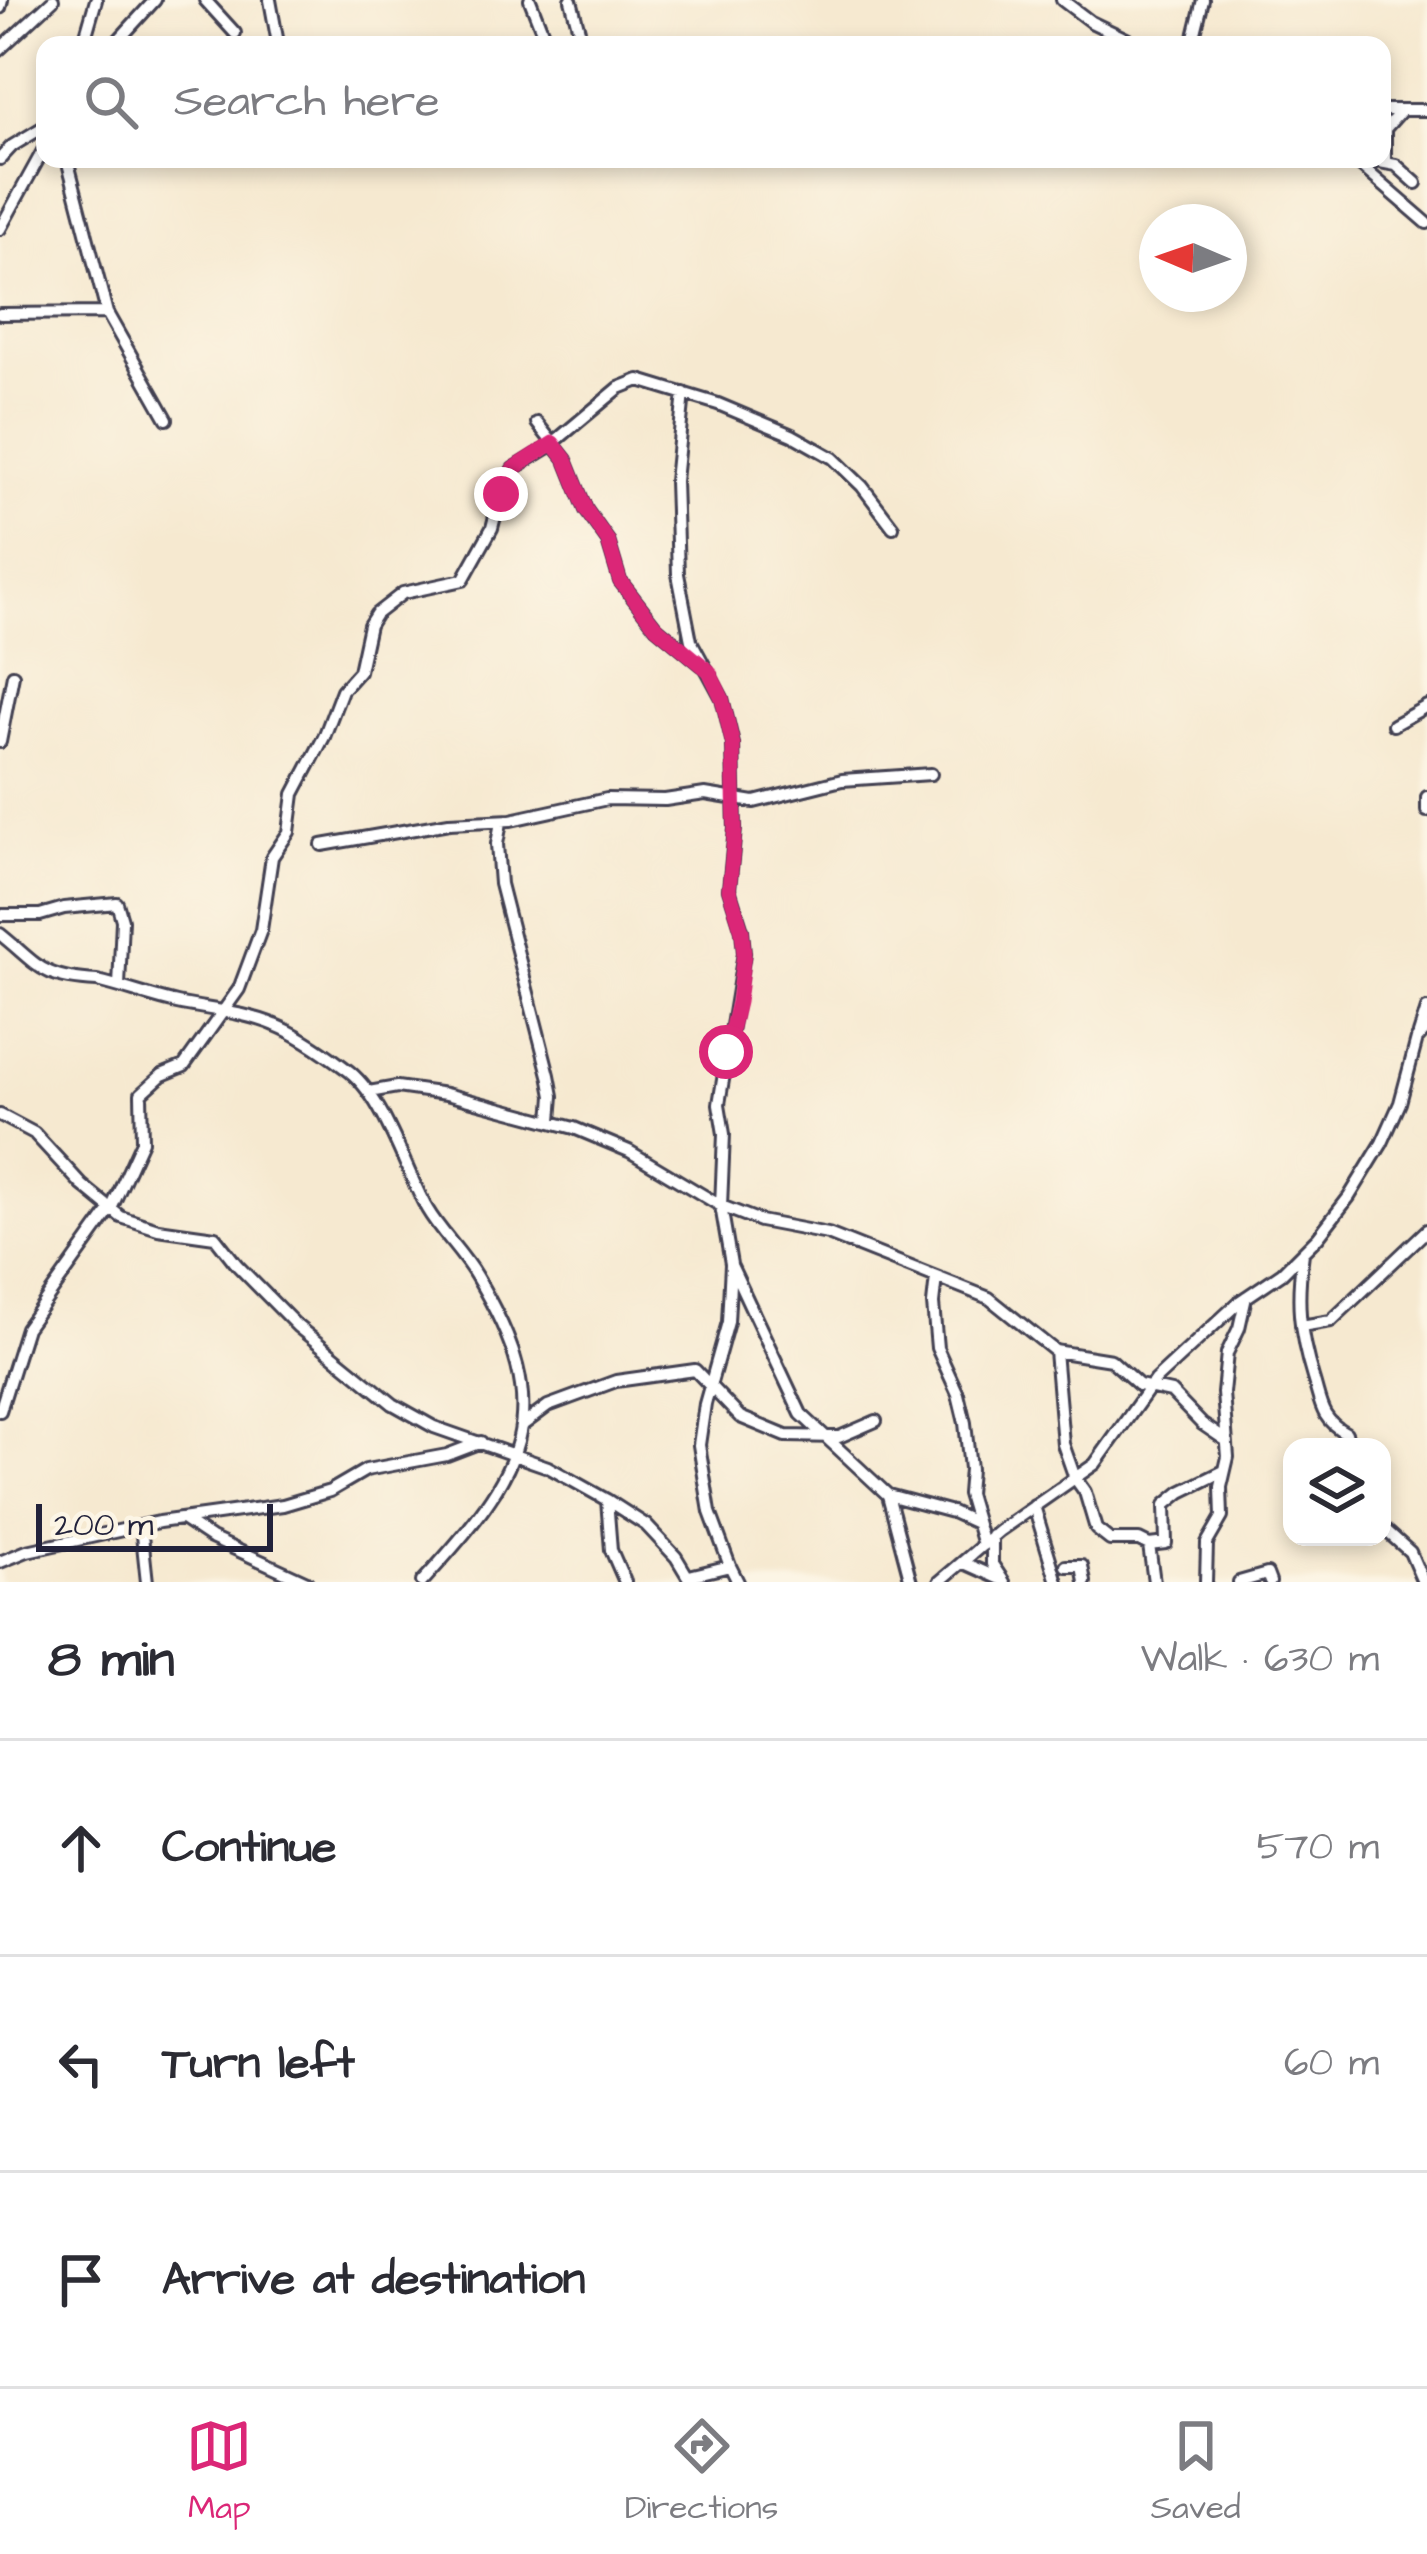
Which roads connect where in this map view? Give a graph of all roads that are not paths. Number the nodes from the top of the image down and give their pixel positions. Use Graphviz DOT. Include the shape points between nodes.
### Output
graph roads {
  1 [pos="53,0"];
  2 [pos="95,0"];
  3 [pos="154,0"];
  4 [pos="205,0"];
  5 [pos="270,0"];
  6 [pos="530,0"];
  7 [pos="571,0"];
  8 [pos="1062,0"];
  9 [pos="1203,0"];
  10 [pos="235,33"];
  11 [pos="85,36"];
  12 [pos="122,36"];
  13 [pos="277,36"];
  14 [pos="544,36"];
  15 [pos="580,36"];
  16 [pos="1120,36"];
  17 [pos="1194,36"];
  18 [pos="0,49"];
  19 [pos="1391,110"];
  20 [pos="1427,110"];
  21 [pos="1401,111"];
  22 [pos="1391,122"];
  23 [pos="36,131"];
  24 [pos="0,159"];
  25 [pos="36,164"];
  26 [pos="1391,164"];
  27 [pos="69,168"];
  28 [pos="1363,168"];
  29 [pos="1416,182"];
  30 [pos="1427,223"];
  31 [pos="0,230"];
  32 [pos="107,313"];
  33 [pos="0,314"];
  34 [pos="684,393"];
  35 [pos="167,418"];
  36 [pos="537,423"];
  37 [pos="553,443"];
  38 [pos="893,527"];
  39 [pos="709,671"];
  40 [pos="13,675"];
  41 [pos="1427,706"];
  42 [pos="1393,724"];
  43 [pos="0,742"];
  44 [pos="932,774"];
  45 [pos="1427,797"];
  46 [pos="734,800"];
  47 [pos="1427,811"];
  48 [pos="501,821"];
  49 [pos="322,845"];
  50 [pos="0,915"];
  51 [pos="0,934"];
  52 [pos="118,986"];
  53 [pos="1427,1009"];
  54 [pos="223,1011"];
  55 [pos="1427,1028"];
  56 [pos="1418,1039"];
  57 [pos="369,1092"];
  58 [pos="0,1115"];
  59 [pos="551,1120"];
  60 [pos="721,1206"];
  61 [pos="111,1208"];
  62 [pos="1427,1230"];
  63 [pos="1303,1253"];
  64 [pos="731,1264"];
  65 [pos="935,1277"];
  66 [pos="1246,1297"];
  67 [pos="1301,1326"];
  68 [pos="1055,1351"];
  69 [pos="710,1384"];
  70 [pos="1148,1388"];
  71 [pos="0,1411"];
  72 [pos="876,1421"];
  73 [pos="524,1424"];
  74 [pos="828,1438"];
  75 [pos="1347,1438"];
  76 [pos="1224,1439"];
  77 [pos="482,1442"];
  78 [pos="514,1452"];
  79 [pos="1224,1471"];
  80 [pos="1075,1478"];
  81 [pos="888,1495"];
  82 [pos="607,1500"];
  83 [pos="1034,1506"];
  84 [pos="184,1520"];
  85 [pos="976,1523"];
  86 [pos="141,1526"];
  87 [pos="1391,1535"];
  88 [pos="987,1541"];
  89 [pos="1149,1545"];
  90 [pos="0,1562"];
  91 [pos="964,1563"];
  92 [pos="730,1566"];
  93 [pos="1066,1566"];
  94 [pos="690,1579"];
  95 [pos="995,1580"];
  96 [pos="147,1582"];
  97 [pos="307,1582"];
  98 [pos="422,1582"];
  99 [pos="625,1582"];
  100 [pos="738,1582"];
  101 [pos="911,1582"];
  102 [pos="939,1582"];
  103 [pos="1057,1582"];
  104 [pos="1085,1582"];
  105 [pos="1154,1582"];
  106 [pos="1206,1582"];
  107 [pos="1239,1582"];
  108 [pos="1270,1582"];
  109 [pos="1423,1582"];
  1 -- 18 [label="street"];
  2 -- 11 [label="street"];
  3 -- 12 [label="street"];
  4 -- 10 [label="street"];
  5 -- 13 [label="street"];
  6 -- 14 [label="street"];
  7 -- 15 [label="street"];
  8 -- 16 [label="street"];
  9 -- 17 [label="street"];
  19 -- 21 [label="street"];
  20 -- 21 [label="street"];
  21 -- 22 [label="street"];
  23 -- 24 [label="street"];
  25 -- 31 [label="street"];
  26 -- 29 [label="street"];
  27 -- 32 [label="street"];
  28 -- 30 [label="street"];
  32 -- 33 [label="street"];
  32 -- 35 [label="street"];
  34 -- 37 [label="street" via="639,380"];
  34 -- 38 [label="street" via="832,458"];
  34 -- 39 [label="street" via="675,481 678,574 692,641"];
  36 -- 37 [label="street"];
  37 -- 39 [label="street" via="608,541 620,581 656,627"];
  37 -- 54 [label="street" via="513,469 463,580 403,592 369,625 359,671 342,690 294,794 289,832 272,857 261,930"];
  39 -- 46 [label="street" via="733,745"];
  40 -- 43 [label="street"];
  41 -- 42 [label="street"];
  44 -- 46 [label="street" via="854,778"];
  45 -- 47 [label="street"];
  46 -- 48 [label="street" via="607,799"];
  46 -- 60 [label="street" via="729,889 744,953 719,1104"];
  48 -- 49 [label="street"];
  48 -- 59 [label="street" via="497,870 549,1075"];
  50 -- 52 [label="street" via="117,902"];
  51 -- 52 [label="street" via="49,972"];
  52 -- 54 [label="street"];
  53 -- 56 [label="street"];
  54 -- 57 [label="street" via="277,1025"];
  54 -- 61 [label="street" via="184,1066 141,1094 142,1141"];
  55 -- 56 [label="street"];
  56 -- 63 [label="street" via="1374,1158"];
  57 -- 59 [label="street" via="419,1089"];
  57 -- 73 [label="street" via="425,1205 474,1272 517,1354"];
  58 -- 61 [label="street" via="34,1133"];
  59 -- 60 [label="street" via="629,1151"];
  60 -- 64 [label="street"];
  60 -- 65 [label="street" via="828,1234"];
  61 -- 71 [label="street" via="26,1328"];
  61 -- 77 [label="street" via="134,1223 215,1237 297,1326 393,1404"];
  62 -- 67 [label="street" via="1331,1321"];
  63 -- 66 [label="street"];
  63 -- 67 [label="street"];
  64 -- 69 [label="street" via="728,1322"];
  64 -- 74 [label="street" via="801,1414"];
  65 -- 68 [label="street" via="989,1298"];
  65 -- 85 [label="street" via="937,1348 965,1423"];
  66 -- 70 [label="street"];
  66 -- 76 [label="street" via="1227,1353"];
  67 -- 75 [label="street" via="1319,1406"];
  68 -- 70 [label="street" via="1111,1360"];
  68 -- 80 [label="street" via="1056,1400"];
  69 -- 73 [label="street" via="695,1370 616,1381 548,1406"];
  69 -- 74 [label="street" via="754,1424"];
  69 -- 92 [label="street" via="700,1464"];
  70 -- 76 [label="street" via="1171,1392"];
  70 -- 80 [label="street" via="1105,1454"];
  72 -- 74 [label="street"];
  73 -- 78 [label="street"];
  74 -- 81 [label="street"];
  76 -- 79 [label="street"];
  77 -- 78 [label="street"];
  77 -- 84 [label="street" via="366,1470 283,1505"];
  78 -- 82 [label="street"];
  78 -- 98 [label="street" via="482,1510"];
  79 -- 89 [label="street" via="1171,1498 1166,1543"];
  79 -- 106 [label="street"];
  80 -- 83 [label="street"];
  80 -- 89 [label="street" via="1101,1535"];
  81 -- 85 [label="street"];
  81 -- 101 [label="street"];
  82 -- 94 [label="street" via="646,1526"];
  82 -- 99 [label="street" via="611,1550"];
  83 -- 88 [label="street"];
  83 -- 103 [label="street"];
  84 -- 86 [label="street"];
  84 -- 97 [label="street"];
  85 -- 88 [label="street"];
  86 -- 90 [label="street"];
  86 -- 96 [label="street"];
  87 -- 109 [label="street" via="1410,1552"];
  88 -- 91 [label="street"];
  88 -- 95 [label="street"];
  89 -- 105 [label="street"];
  91 -- 95 [label="street"];
  91 -- 102 [label="street"];
  92 -- 94 [label="street"];
  92 -- 100 [label="street"];
  93 -- 104 [label="street" via="1082,1566"];
  107 -- 108 [label="street" via="1267,1574"];
}
